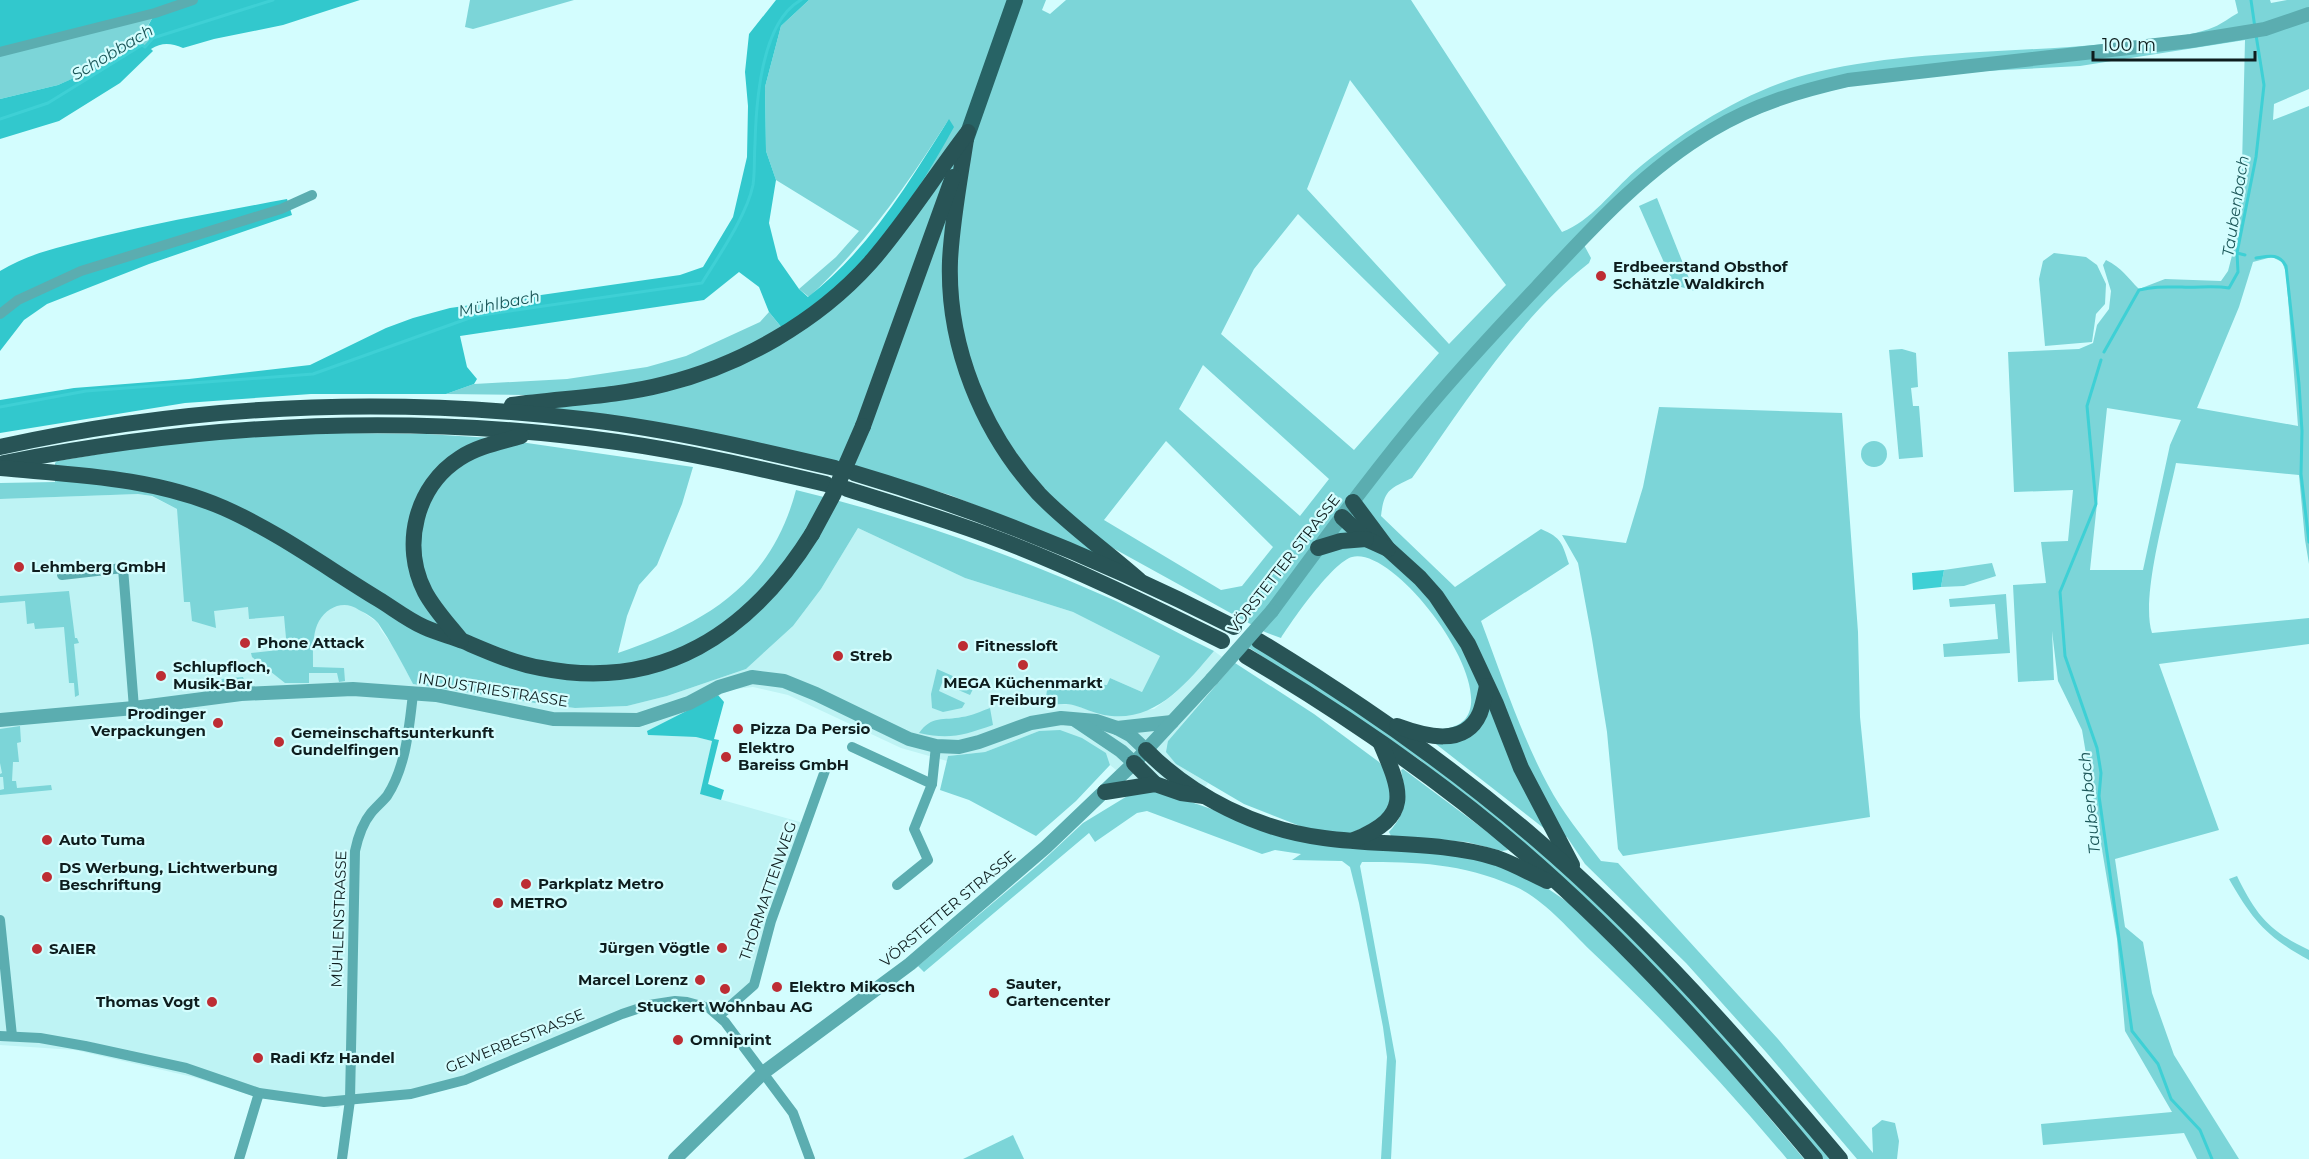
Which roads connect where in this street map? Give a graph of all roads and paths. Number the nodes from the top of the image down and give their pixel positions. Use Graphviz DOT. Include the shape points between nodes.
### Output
graph roads {
  1 [pos="193,0"];
  2 [pos="1015,0"];
  3 [pos="2309,14"];
  4 [pos="0,52"];
  5 [pos="968,132"];
  6 [pos="312,195"];
  7 [pos="0,314"];
  8 [pos="473,410"];
  9 [pos="533,433"];
  10 [pos="0,447"];
  11 [pos="0,466"];
  12 [pos="835,468"];
  13 [pos="854,472"];
  14 [pos="826,484"];
  15 [pos="847,489"];
  16 [pos="1353,502"];
  17 [pos="1342,517"];
  18 [pos="1366,539"];
  19 [pos="1318,548"];
  20 [pos="1388,549"];
  21 [pos="62,575"];
  22 [pos="1139,580"];
  23 [pos="1234,627"];
  24 [pos="462,640"];
  25 [pos="1222,641"];
  26 [pos="1258,641"];
  27 [pos="1246,656"];
  28 [pos="1487,686"];
  29 [pos="413,694"];
  30 [pos="134,708"];
  31 [pos="1073,719"];
  32 [pos="0,720"];
  33 [pos="1383,720"];
  34 [pos="1172,722"];
  35 [pos="1117,728"];
  36 [pos="1381,744"];
  37 [pos="936,746"];
  38 [pos="852,747"];
  39 [pos="1146,750"];
  40 [pos="1134,763"];
  41 [pos="827,765"];
  42 [pos="932,784"];
  43 [pos="1155,784"];
  44 [pos="1105,792"];
  45 [pos="1205,796"];
  46 [pos="1352,841"];
  47 [pos="1578,877"];
  48 [pos="897,885"];
  49 [pos="1569,893"];
  50 [pos="0,920"];
  51 [pos="720,1016"];
  52 [pos="0,1036"];
  53 [pos="12,1036"];
  54 [pos="763,1073"];
  55 [pos="260,1093"];
  56 [pos="350,1100"];
  57 [pos="239,1159"];
  58 [pos="342,1159"];
  59 [pos="675,1159"];
  60 [pos="810,1159"];
  61 [pos="1815,1159"];
  62 [pos="1840,1159"];
  1 -- 4 [label="street"];
  2 -- 5 [label="main road"];
  3 -- 16 [label="street, VÖRSTETTER STRASSE" via="2265,29 2162,46 1848,80 1763,103 1731,119 1647,176 1571,250 1451,380"];
  5 -- 8 [label="highway" via="869,264 823,307 762,346 715,368 665,384"];
  5 -- 22 [label="highway" via="950,262 955,324 966,370 999,442 1020,472 1065,518"];
  5 -- 24 [label="highway, bridge" via="863,426 812,534 766,597 740,621 694,649 643,668 594,673 555,671 504,658"];
  6 -- 7 [label="street" via="281,209 81,271 18,300"];
  8 -- 10 [label="highway" via="366,407 228,412 92,428"];
  8 -- 12 [label="highway" via="649,429"];
  9 -- 11 [label="highway" via="431,426 264,428 79,448"];
  9 -- 14 [label="highway" via="683,453"];
  9 -- 24 [label="highway" via="474,450 460,458 434,481 420,509 414,528 416,568 425,592"];
  11 -- 24 [label="highway" via="142,483 224,508 281,538 424,627"];
  13 -- 22 [label="highway" via="989,517"];
  15 -- 25 [label="highway" via="1033,554"];
  16 -- 17 [label="street, VÖRSTETTER STRASSE"];
  16 -- 20 [label="highway"];
  17 -- 18 [label="highway"];
  17 -- 19 [label="street, VÖRSTETTER STRASSE"];
  18 -- 19 [label="highway"];
  18 -- 20 [label="highway"];
  19 -- 34 [label="street, VÖRSTETTER STRASSE, bridge" via="1272,611"];
  20 -- 28 [label="highway" via="1436,596 1468,644"];
  21 -- 30 [label="street" via="123,568"];
  22 -- 23 [label="highway"];
  26 -- 33 [label="highway"];
  27 -- 36 [label="highway"];
  28 -- 33 [label="highway" via="1479,714 1466,730 1455,735 1426,735"];
  28 -- 47 [label="highway" via="1521,768"];
  29 -- 30 [label="street, INDUSTRIESTRASSE" via="353,689 241,694"];
  29 -- 37 [label="street, INDUSTRIESTRASSE" via="436,695 553,719 638,720 752,677 784,681 909,739"];
  29 -- 56 [label="street, MÜHLENSTRASSE" via="398,773 358,834 355,851"];
  30 -- 32 [label="street, INDUSTRIESTRASSE"];
  31 -- 35 [label="street, INDUSTRIESTRASSE"];
  31 -- 37 [label="street, INDUSTRIESTRASSE" via="1030,723 958,747"];
  31 -- 40 [label="street"];
  33 -- 47 [label="highway" via="1475,788"];
  34 -- 35 [label="street"];
  34 -- 39 [label="street, VÖRSTETTER STRASSE"];
  35 -- 39 [label="street, INDUSTRIESTRASSE"];
  36 -- 46 [label="highway" via="1396,783 1397,806 1386,822"];
  36 -- 49 [label="highway" via="1465,804"];
  37 -- 42 [label="street"];
  38 -- 42 [label="street"];
  39 -- 40 [label="street, VÖRSTETTER STRASSE"];
  39 -- 45 [label="highway" via="1159,764"];
  40 -- 43 [label="highway"];
  40 -- 44 [label="street, VÖRSTETTER STRASSE"];
  41 -- 51 [label="street, THORMATTENWEG" via="771,921 754,985"];
  42 -- 48 [label="street" via="914,829 928,860"];
  43 -- 44 [label="highway"];
  43 -- 45 [label="highway" via="1181,794"];
  44 -- 54 [label="street, VÖRSTETTER STRASSE" via="910,964"];
  45 -- 46 [label="highway" via="1278,828"];
  46 -- 49 [label="highway" via="1496,858"];
  47 -- 62 [label="highway" via="1665,961"];
  49 -- 61 [label="highway" via="1719,1046"];
  50 -- 53 [label="street"];
  51 -- 54 [label="street, GEWERBESTRASSE"];
  51 -- 56 [label="street, GEWERBESTRASSE" via="709,1008 687,1002 649,1005 465,1080 411,1094"];
  52 -- 53 [label="street, GEWERBESTRASSE"];
  53 -- 55 [label="street, GEWERBESTRASSE" via="165,1063"];
  54 -- 59 [label="street, VÖRSTETTER STRASSE"];
  54 -- 60 [label="street, GEWERBESTRASSE" via="793,1113"];
  55 -- 56 [label="street, GEWERBESTRASSE" via="324,1102"];
  55 -- 57 [label="street"];
  56 -- 58 [label="street, MÜHLENSTRASSE"];
}
